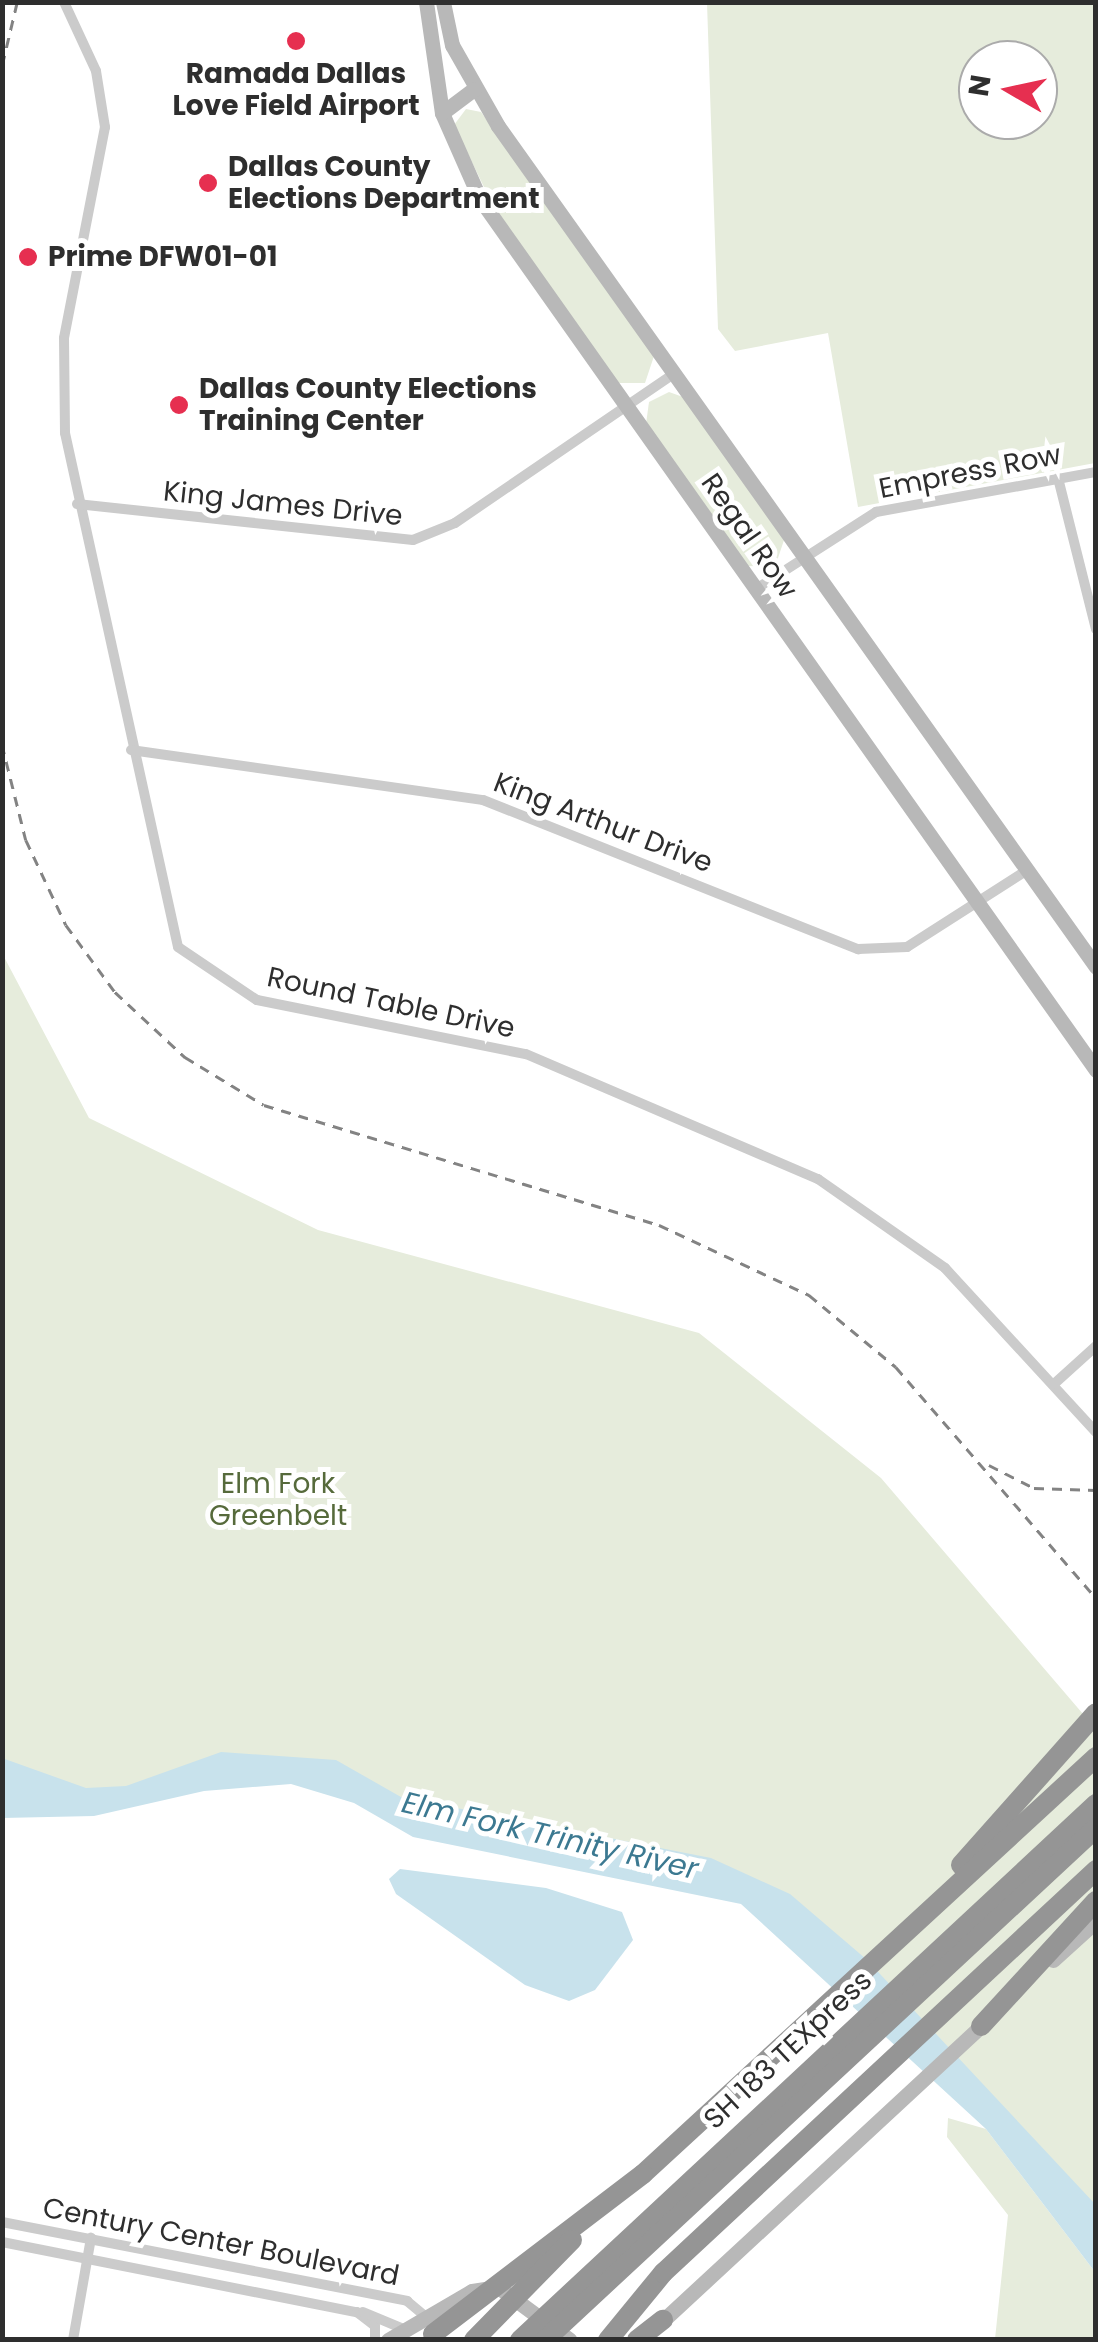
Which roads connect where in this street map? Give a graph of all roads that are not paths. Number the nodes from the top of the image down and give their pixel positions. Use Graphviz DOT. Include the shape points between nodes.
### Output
graph roads {
  1 [pos="64,2"];
  2 [pos="426,2"];
  3 [pos="444,2"];
  4 [pos="474,90"];
  5 [pos="442,113"];
  6 [pos="674,373"];
  7 [pos="626,406"];
  8 [pos="1096,472"];
  9 [pos="1058,478"];
  10 [pos="77,504"];
  11 [pos="804,554"];
  12 [pos="756,589"];
  13 [pos="1096,629"];
  14 [pos="132,750"];
  15 [pos="1026,871"];
  16 [pos="978,904"];
  17 [pos="1096,967"];
  18 [pos="1096,1070"];
  19 [pos="1096,1346"];
  20 [pos="1054,1384"];
  21 [pos="1096,1432"];
  22 [pos="1096,1712"];
  23 [pos="1096,1757"];
  24 [pos="1096,1804"];
  25 [pos="1096,1828"];
  26 [pos="1096,1870"];
  27 [pos="1096,1901"];
  28 [pos="1096,1921"];
  29 [pos="903,1933"];
  30 [pos="980,2026"];
  31 [pos="642,2174"];
  32 [pos="2,2222"];
  33 [pos="91,2238"];
  34 [pos="2,2242"];
  35 [pos="88,2257"];
  36 [pos="656,2280"];
  37 [pos="358,2312"];
  38 [pos="425,2316"];
  39 [pos="663,2320"];
  40 [pos="406,2330"];
  41 [pos="74,2340"];
  42 [pos="375,2340"];
  43 [pos="388,2340"];
  44 [pos="428,2340"];
  45 [pos="474,2340"];
  46 [pos="520,2340"];
  47 [pos="545,2340"];
  48 [pos="570,2340"];
  49 [pos="591,2340"];
  50 [pos="608,2340"];
  51 [pos="640,2340"];
  1 -- 10 [label="street, Round Table Drive" via="96,71 105,127 63,349"];
  2 -- 5 [label="main road, Regal Row"];
  3 -- 4 [label="main road, Regal Row" via="445,22"];
  4 -- 5 [label="main road"];
  4 -- 6 [label="main road, Regal Row"];
  5 -- 7 [label="main road, Regal Row" via="480,199"];
  6 -- 7 [label="street, King James Drive"];
  6 -- 11 [label="main road, Regal Row"];
  7 -- 10 [label="street, King James Drive" via="456,523 413,540"];
  7 -- 12 [label="main road, Regal Row"];
  8 -- 9 [label="street, Empress Row"];
  9 -- 11 [label="street, Empress Row" via="876,512"];
  9 -- 13 [label="street"];
  10 -- 14 [label="street, Round Table Drive"];
  11 -- 12 [label="street, Empress Row"];
  11 -- 15 [label="main road, Regal Row"];
  12 -- 16 [label="main road, Regal Row"];
  14 -- 16 [label="street, King Arthur Drive" via="483,800 858,949 904,948"];
  14 -- 20 [label="street, Round Table Drive" via="172,935 209,974 292,1011 526,1054 780,1160 910,1238"];
  15 -- 16 [label="street, King Arthur Drive"];
  15 -- 17 [label="main road, Regal Row"];
  16 -- 18 [label="main road, Regal Row"];
  19 -- 20 [label="street"];
  20 -- 21 [label="street, Round Table Drive"];
  22 -- 29 [label="highway"];
  23 -- 29 [label="highway"];
  24 -- 46 [label="highway, SH 183 TEXpress, bridge"];
  25 -- 47 [label="highway, SH 183 TEXpress, bridge"];
  26 -- 36 [label="highway"];
  27 -- 30 [label="highway"];
  28 -- 30 [label="main road"];
  29 -- 31 [label="highway"];
  30 -- 39 [label="main road"];
  31 -- 44 [label="highway, bridge"];
  31 -- 45 [label="highway, bridge"];
  32 -- 33 [label="street, Century Center Boulevard"];
  33 -- 35 [label="street"];
  33 -- 38 [label="street, Century Center Boulevard" via="408,2301"];
  34 -- 35 [label="street, Century Center Boulevard"];
  35 -- 37 [label="street, Century Center Boulevard" via="142,2276"];
  35 -- 41 [label="street"];
  36 -- 49 [label="highway"];
  36 -- 50 [label="highway"];
  37 -- 40 [label="street"];
  37 -- 42 [label="street, Century Center Boulevard" via="375,2326"];
  38 -- 40 [label="main road"];
  38 -- 48 [label="main road" via="498,2286"];
  39 -- 51 [label="highway"];
  40 -- 43 [label="main road"];
}
